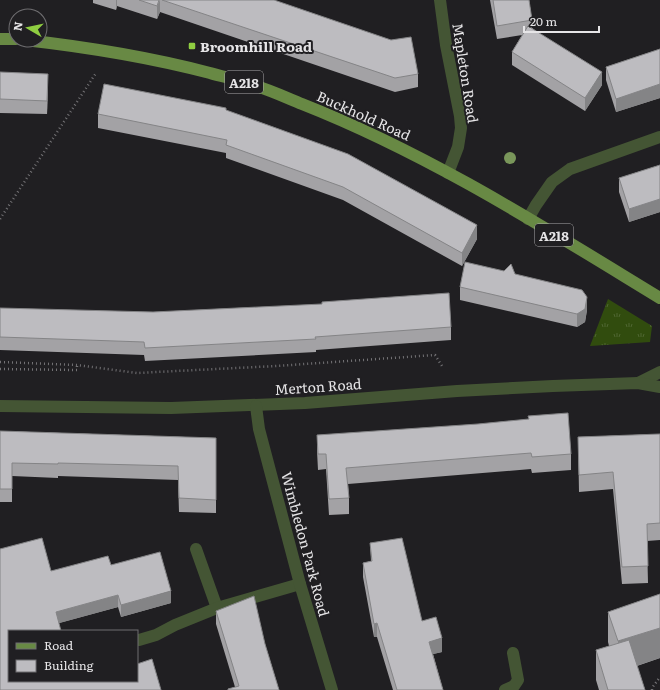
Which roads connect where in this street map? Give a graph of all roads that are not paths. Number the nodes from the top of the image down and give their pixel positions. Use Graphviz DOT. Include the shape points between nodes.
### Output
graph roads {
  1 [pos="440,0"];
  2 [pos="48,43"];
  3 [pos="660,138"];
  4 [pos="448,173"];
  5 [pos="528,219"];
  6 [pos="660,298"];
  7 [pos="660,372"];
  8 [pos="638,383"];
  9 [pos="660,387"];
  10 [pos="0,406"];
  11 [pos="256,406"];
  12 [pos="196,548"];
  13 [pos="300,584"];
  14 [pos="217,608"];
  15 [pos="139,640"];
  16 [pos="513,654"];
  17 [pos="332,690"];
  18 [pos="505,690"];
  1 -- 4 [label="street, Mapleton Road" via="461,128 458,147"];
  2 -- 4 [label="main road, Buckhold Road / A218" via="165,62 250,84 359,128"];
  3 -- 5 [label="street" via="570,169 552,182"];
  4 -- 5 [label="main road, Buckhold Road / A218"];
  5 -- 6 [label="main road, Buckhold Road / A218"];
  7 -- 8 [label="street, Merton Road"];
  8 -- 9 [label="street, Merton Road"];
  8 -- 11 [label="street, Merton Road" via="457,391"];
  10 -- 11 [label="street, Merton Road"];
  11 -- 13 [label="street, Wimbledon Park Road" via="259,429"];
  12 -- 14 [label="street"];
  13 -- 14 [label="street"];
  13 -- 17 [label="street, Wimbledon Park Road"];
  14 -- 15 [label="street"];
  16 -- 18 [label="street" via="518,680 514,686"];
}
